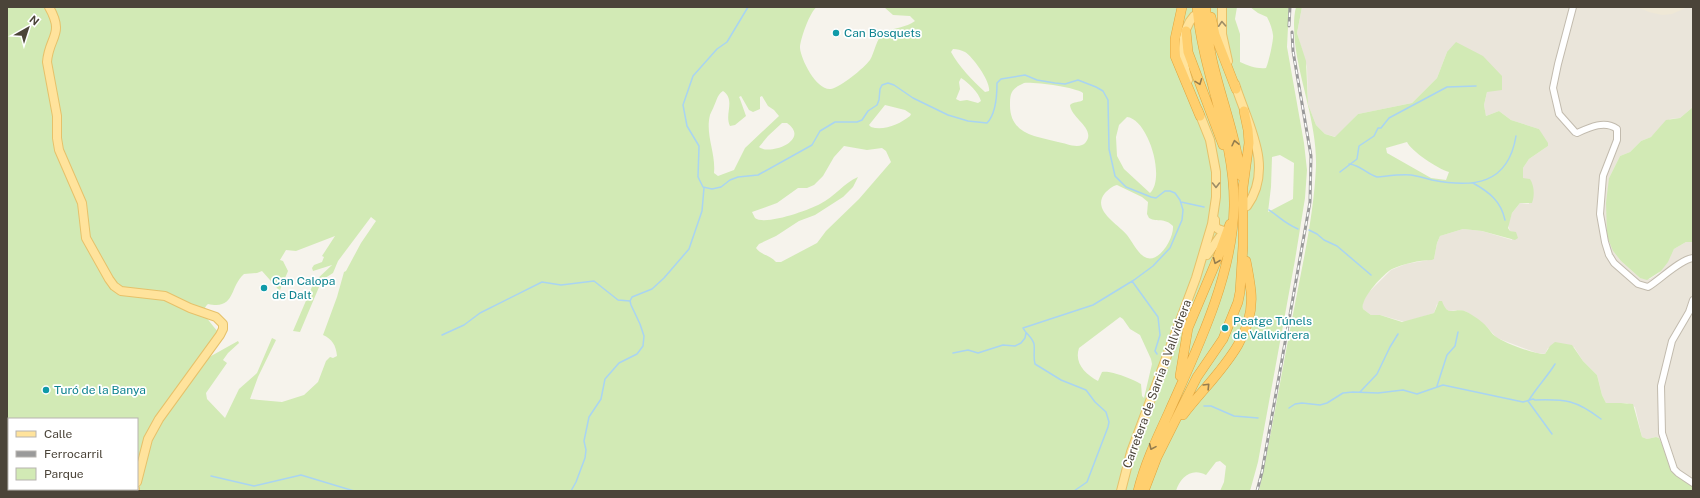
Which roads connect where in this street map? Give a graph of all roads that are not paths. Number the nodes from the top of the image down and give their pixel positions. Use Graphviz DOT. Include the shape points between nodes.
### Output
graph roads {
  1 [pos="48,7"];
  2 [pos="1182,7"];
  3 [pos="1206,7"];
  4 [pos="1210,7"];
  5 [pos="1222,7"];
  6 [pos="1573,7"];
  7 [pos="1195,11"];
  8 [pos="1186,31"];
  9 [pos="1236,89"];
  10 [pos="1244,111"];
  11 [pos="1200,116"];
  12 [pos="1238,196"];
  13 [pos="1247,206"];
  14 [pos="1215,207"];
  15 [pos="1234,211"];
  16 [pos="1243,246"];
  17 [pos="1693,258"];
  18 [pos="1196,278"];
  19 [pos="1693,300"];
  20 [pos="1178,389"];
  21 [pos="1166,439"];
  22 [pos="138,478"];
  23 [pos="1693,483"];
  24 [pos="1121,491"];
  25 [pos="1138,491"];
  26 [pos="1144,491"];
  1 -- 22 [label="main road" via="57,27 47,62 57,116 57,144 82,203 88,242 111,282 119,290 165,296 216,317 223,324 220,336 150,434"];
  2 -- 11 [label="highway" via="1175,39 1175,56"];
  12 -- 3 [label="highway, one-way" via="1234,139 1210,52"];
  4 -- 9 [label="highway" via="1215,35"];
  9 -- 5 [label="main road, one-way" via="1222,34"];
  6 -- 17 [label="street" via="1553,88 1560,118 1575,132 1603,124 1617,129 1617,140 1603,176 1600,214 1609,255 1614,263 1638,284 1648,287"];
  7 -- 8 [label="main road"];
  7 -- 12 [label="highway"];
  8 -- 11 [label="main road" via="1186,70"];
  8 -- 12 [label="highway, one-way" via="1188,52"];
  9 -- 10 [label="main road"];
  10 -- 12 [label="highway" via="1249,139"];
  10 -- 13 [label="main road" via="1254,134 1259,158 1257,184"];
  11 -- 14 [label="main road, one-way" via="1213,156"];
  12 -- 15 [label="highway"];
  12 -- 16 [label="highway"];
  14 -- 18 [label="main road" via="1211,231"];
  14 -- 18 [label="main road" via="1215,226 1224,231 1209,251"];
  15 -- 20 [label="highway, one-way" via="1188,328"];
  15 -- 20 [label="highway" via="1231,243 1223,277 1208,321"];
  16 -- 21 [label="highway" via="1240,292 1228,329 1197,377"];
  21 -- 16 [label="highway, one-way" via="1191,404 1232,356 1248,320 1251,292"];
  18 -- 24 [label="main road, Carretera de Sarria a Vallvidrera" via="1131,452"];
  19 -- 23 [label="street" via="1669,348 1661,395 1663,438 1674,469"];
  20 -- 25 [label="highway, one-way" via="1147,459"];
  21 -- 26 [label="highway"];
}
